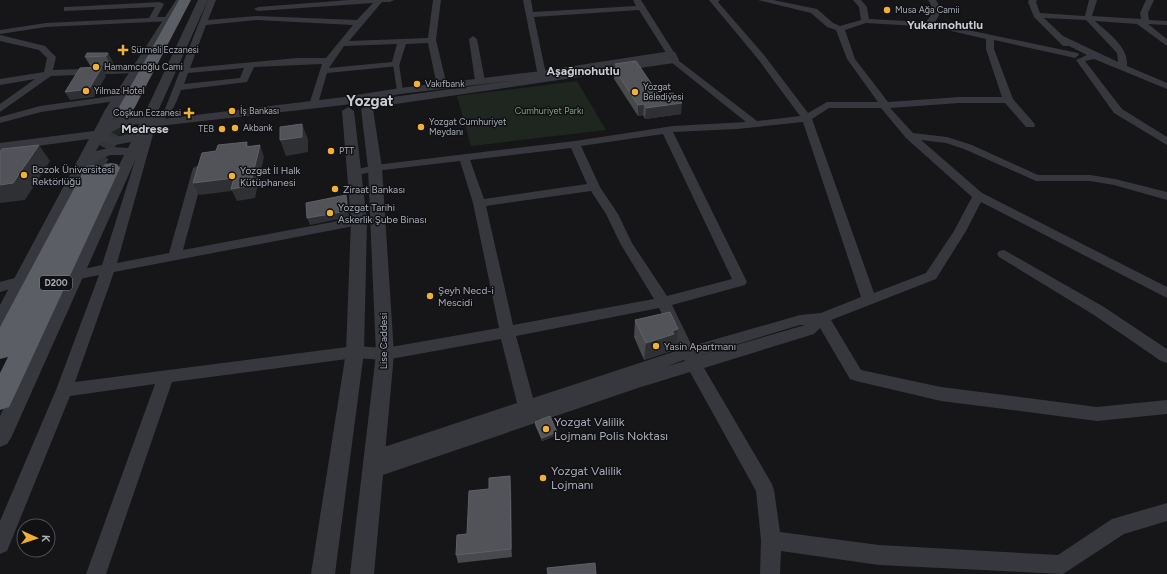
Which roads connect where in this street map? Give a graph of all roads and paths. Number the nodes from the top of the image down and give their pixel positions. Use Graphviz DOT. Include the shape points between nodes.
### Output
graph roads {
  1 [pos="181,0"];
  2 [pos="185,0"];
  3 [pos="196,0"];
  4 [pos="203,0"];
  5 [pos="212,0"];
  6 [pos="380,0"];
  7 [pos="390,0"];
  8 [pos="438,0"];
  9 [pos="527,0"];
  10 [pos="636,0"];
  11 [pos="714,0"];
  12 [pos="762,0"];
  13 [pos="932,0"];
  14 [pos="1093,0"];
  15 [pos="1150,0"];
  16 [pos="860,1"];
  17 [pos="1031,1"];
  18 [pos="641,8"];
  19 [pos="67,9"];
  20 [pos="258,9"];
  21 [pos="529,15"];
  22 [pos="1037,15"];
  23 [pos="1088,18"];
  24 [pos="170,19"];
  25 [pos="152,20"];
  26 [pos="864,21"];
  27 [pos="1143,21"];
  28 [pos="203,23"];
  29 [pos="359,23"];
  30 [pos="1167,23"];
  31 [pos="928,24"];
  32 [pos="840,29"];
  33 [pos="0,32"];
  34 [pos="990,37"];
  35 [pos="0,38"];
  36 [pos="1061,38"];
  37 [pos="432,40"];
  38 [pos="473,40"];
  39 [pos="402,42"];
  40 [pos="1167,43"];
  41 [pos="341,44"];
  42 [pos="1096,56"];
  43 [pos="673,57"];
  44 [pos="1077,58"];
  45 [pos="328,61"];
  46 [pos="396,64"];
  47 [pos="250,65"];
  48 [pos="1122,67"];
  49 [pos="137,70"];
  50 [pos="184,70"];
  51 [pos="323,71"];
  52 [pos="48,74"];
  53 [pos="541,74"];
  54 [pos="480,81"];
  55 [pos="0,82"];
  56 [pos="442,86"];
  57 [pos="1167,86"];
  58 [pos="178,88"];
  59 [pos="400,91"];
  60 [pos="1008,100"];
  61 [pos="376,102"];
  62 [pos="119,105"];
  63 [pos="148,105"];
  64 [pos="314,105"];
  65 [pos="885,105"];
  66 [pos="344,106"];
  67 [pos="0,109"];
  68 [pos="807,118"];
  69 [pos="0,120"];
  70 [pos="754,124"];
  71 [pos="1030,125"];
  72 [pos="147,128"];
  73 [pos="668,130"];
  74 [pos="100,134"];
  75 [pos="910,136"];
  76 [pos="1167,142"];
  77 [pos="574,144"];
  78 [pos="0,146"];
  79 [pos="132,154"];
  80 [pos="202,156"];
  81 [pos="464,157"];
  82 [pos="96,167"];
  83 [pos="375,168"];
  84 [pos="354,173"];
  85 [pos="594,187"];
  86 [pos="978,196"];
  87 [pos="1167,196"];
  88 [pos="479,203"];
  89 [pos="359,221"];
  90 [pos="1004,254"];
  91 [pos="175,255"];
  92 [pos="108,269"];
  93 [pos="76,275"];
  94 [pos="22,281"];
  95 [pos="0,287"];
  96 [pos="1167,293"];
  97 [pos="869,299"];
  98 [pos="663,302"];
  99 [pos="822,318"];
  100 [pos="0,322"];
  101 [pos="507,332"];
  102 [pos="0,350"];
  103 [pos="355,352"];
  104 [pos="385,354"];
  105 [pos="1167,357"];
  106 [pos="691,358"];
  107 [pos="166,376"];
  108 [pos="64,390"];
  109 [pos="0,399"];
  110 [pos="1167,407"];
  111 [pos="528,413"];
  112 [pos="0,438"];
  113 [pos="374,464"];
  114 [pos="1167,512"];
  115 [pos="771,540"];
  116 [pos="0,544"];
  117 [pos="96,574"];
  118 [pos="323,574"];
  119 [pos="362,574"];
  120 [pos="770,574"];
  1 -- 24 [label="street"];
  2 -- 62 [label="highway"];
  3 -- 63 [label="highway"];
  4 -- 63 [label="street"];
  5 -- 28 [label="street"];
  6 -- 7 [label="street"];
  6 -- 20 [label="street"];
  6 -- 29 [label="street"];
  8 -- 37 [label="street"];
  9 -- 21 [label="street"];
  10 -- 18 [label="street"];
  11 -- 68 [label="street" via="761,56"];
  12 -- 32 [label="street" via="814,11"];
  13 -- 31 [label="street" via="938,9 937,16"];
  14 -- 23 [label="street"];
  15 -- 27 [label="street"];
  16 -- 26 [label="street"];
  17 -- 22 [label="street"];
  18 -- 21 [label="street"];
  18 -- 43 [label="street"];
  19 -- 25 [label="street" via="160,4"];
  21 -- 53 [label="street"];
  22 -- 23 [label="street"];
  22 -- 36 [label="street"];
  23 -- 27 [label="street"];
  23 -- 48 [label="street" via="1121,52"];
  24 -- 25 [label="street"];
  24 -- 49 [label="street"];
  25 -- 33 [label="street" via="46,25"];
  26 -- 31 [label="street"];
  26 -- 32 [label="street"];
  27 -- 30 [label="street"];
  27 -- 40 [label="street"];
  28 -- 29 [label="street" via="257,18"];
  28 -- 50 [label="street"];
  29 -- 41 [label="street"];
  31 -- 34 [label="street"];
  32 -- 65 [label="street" via="851,59"];
  34 -- 44 [label="street"];
  34 -- 60 [label="street" via="990,49"];
  35 -- 52 [label="street" via="42,48 52,57"];
  36 -- 42 [label="street"];
  36 -- 44 [label="street"];
  37 -- 39 [label="street"];
  37 -- 56 [label="street"];
  38 -- 54 [label="street"];
  39 -- 41 [label="street"];
  39 -- 46 [label="street"];
  41 -- 45 [label="street"];
  42 -- 44 [label="street"];
  42 -- 48 [label="street"];
  43 -- 53 [label="street"];
  43 -- 61 [label="street" via="543,80"];
  43 -- 70 [label="street"];
  44 -- 76 [label="street" via="1118,111"];
  45 -- 47 [label="street"];
  45 -- 51 [label="street"];
  46 -- 51 [label="street"];
  46 -- 59 [label="street"];
  47 -- 50 [label="street"];
  47 -- 58 [label="street" via="244,80"];
  48 -- 57 [label="street"];
  49 -- 52 [label="street"];
  49 -- 62 [label="street"];
  50 -- 58 [label="street"];
  51 -- 64 [label="street"];
  52 -- 55 [label="street"];
  52 -- 67 [label="street"];
  53 -- 54 [label="street"];
  54 -- 56 [label="street"];
  56 -- 59 [label="street"];
  58 -- 72 [label="street" via="169,110"];
  59 -- 61 [label="street"];
  60 -- 65 [label="street"];
  60 -- 71 [label="street"];
  61 -- 66 [label="street"];
  61 -- 66 [label="street"];
  61 -- 83 [label="street, Lise Caddesi"];
  62 -- 63 [label="street" via="117,114 130,115 143,112"];
  62 -- 69 [label="street" via="40,109"];
  62 -- 74 [label="street"];
  63 -- 72 [label="street"];
  64 -- 66 [label="street"];
  64 -- 72 [label="street"];
  65 -- 68 [label="street" via="828,105"];
  65 -- 75 [label="street" via="886,110"];
  66 -- 72 [label="street"];
  66 -- 84 [label="street"];
  68 -- 70 [label="street"];
  68 -- 97 [label="street"];
  70 -- 73 [label="street" via="712,128 684,126"];
  72 -- 74 [label="street" via="114,141 106,140"];
  72 -- 74 [label="street" via="140,120 121,122 113,124"];
  72 -- 79 [label="street"];
  72 -- 92 [label="street"];
  73 -- 77 [label="street"];
  73 -- 98 [label="street" via="740,282"];
  74 -- 78 [label="street"];
  74 -- 82 [label="street"];
  75 -- 86 [label="street"];
  75 -- 87 [label="street" via="947,140 968,147 1036,178 1090,178"];
  77 -- 81 [label="street"];
  77 -- 85 [label="street"];
  79 -- 82 [label="street" via="126,151 107,152 91,157"];
  79 -- 93 [label="street"];
  80 -- 91 [label="street"];
  81 -- 83 [label="street"];
  81 -- 88 [label="street"];
  82 -- 94 [label="street"];
  82 -- 102 [label="highway, D200"];
  82 -- 109 [label="highway, D200"];
  83 -- 84 [label="street"];
  83 -- 104 [label="street, Lise Caddesi"];
  84 -- 89 [label="street"];
  85 -- 88 [label="street"];
  85 -- 98 [label="street"];
  86 -- 96 [label="street"];
  86 -- 97 [label="street" via="960,231 931,276"];
  88 -- 101 [label="street"];
  89 -- 91 [label="street"];
  89 -- 103 [label="street"];
  90 -- 105 [label="street" via="1099,311"];
  91 -- 92 [label="street"];
  92 -- 93 [label="street"];
  92 -- 108 [label="street"];
  93 -- 112 [label="street"];
  94 -- 95 [label="street"];
  94 -- 100 [label="street"];
  97 -- 99 [label="street"];
  98 -- 101 [label="street"];
  98 -- 106 [label="street"];
  99 -- 106 [label="street" via="809,330"];
  99 -- 110 [label="street" via="856,375 941,394 1097,414"];
  101 -- 104 [label="street"];
  101 -- 111 [label="street"];
  103 -- 104 [label="street"];
  103 -- 107 [label="street"];
  103 -- 118 [label="street"];
  104 -- 113 [label="street, Lise Caddesi"];
  106 -- 111 [label="street"];
  106 -- 115 [label="street" via="765,490"];
  107 -- 108 [label="street"];
  107 -- 117 [label="street"];
  108 -- 116 [label="street"];
  111 -- 113 [label="street"];
  113 -- 119 [label="street, Lise Caddesi"];
  114 -- 115 [label="street" via="1119,526 1060,565 879,555"];
  115 -- 120 [label="street"];
}
